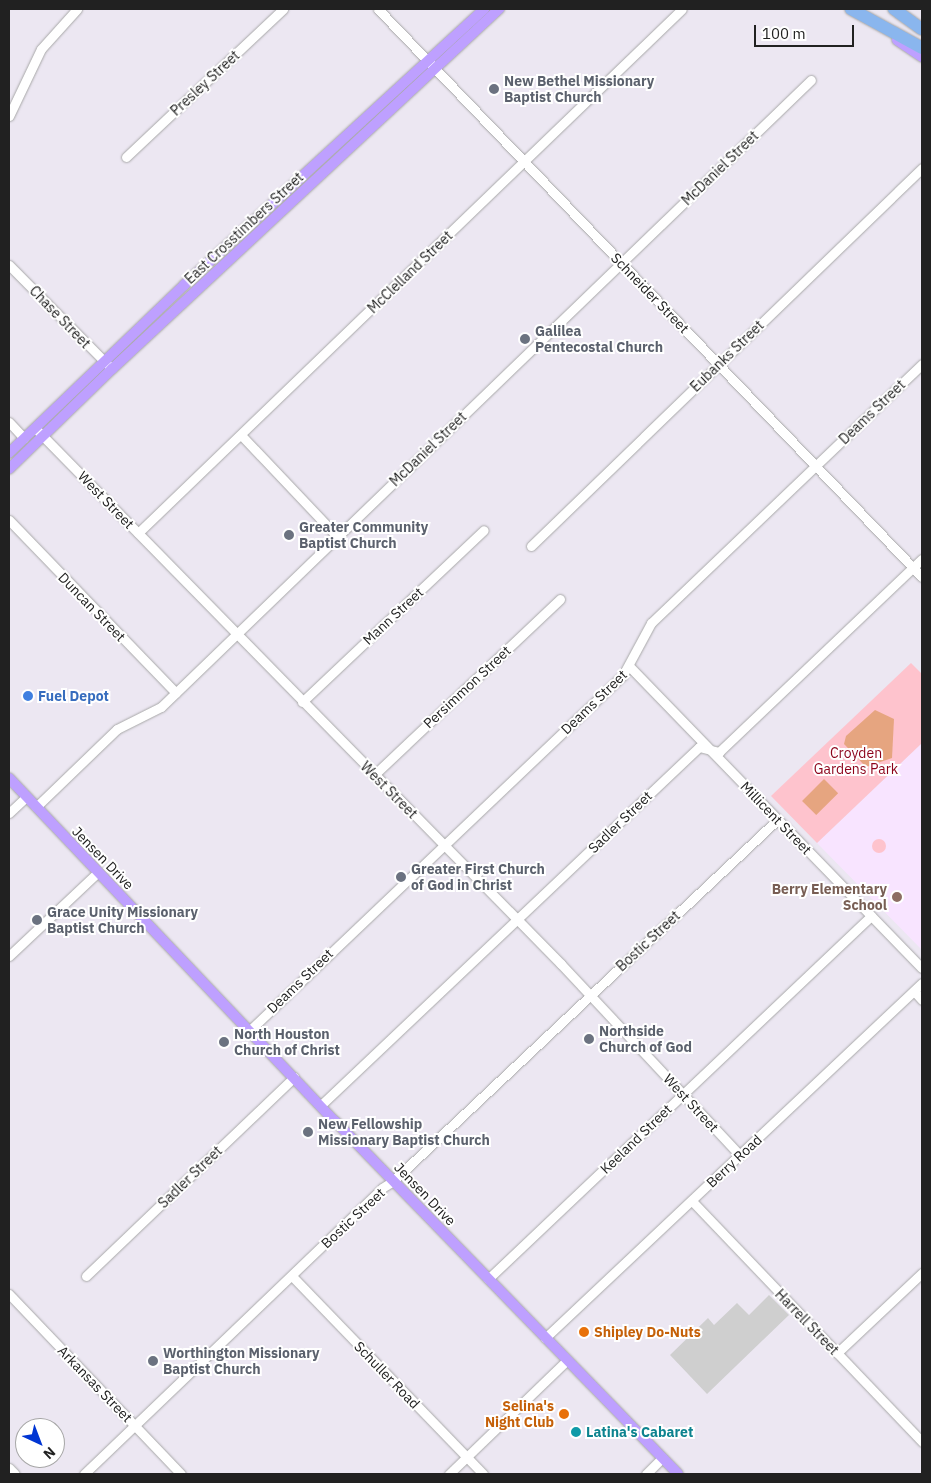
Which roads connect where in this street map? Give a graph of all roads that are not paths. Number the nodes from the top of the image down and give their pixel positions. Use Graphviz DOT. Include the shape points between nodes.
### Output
graph roads {
  1 [pos="76,9"];
  2 [pos="284,9"];
  3 [pos="378,9"];
  4 [pos="484,9"];
  5 [pos="499,9"];
  6 [pos="682,9"];
  7 [pos="851,9"];
  8 [pos="894,9"];
  9 [pos="922,29"];
  10 [pos="922,48"];
  11 [pos="922,58"];
  12 [pos="428,62"];
  13 [pos="436,70"];
  14 [pos="812,80"];
  15 [pos="9,116"];
  16 [pos="368,116"];
  17 [pos="376,126"];
  18 [pos="126,157"];
  19 [pos="525,162"];
  20 [pos="922,168"];
  21 [pos="273,202"];
  22 [pos="282,212"];
  23 [pos="622,263"];
  24 [pos="9,265"];
  25 [pos="188,281"];
  26 [pos="197,291"];
  27 [pos="718,364"];
  28 [pos="922,364"];
  29 [pos="108,365"];
  30 [pos="9,422"];
  31 [pos="35,428"];
  32 [pos="241,435"];
  33 [pos="43,436"];
  34 [pos="24,438"];
  35 [pos="9,453"];
  36 [pos="816,466"];
  37 [pos="9,469"];
  38 [pos="9,520"];
  39 [pos="484,530"];
  40 [pos="138,534"];
  41 [pos="337,536"];
  42 [pos="531,546"];
  43 [pos="922,559"];
  44 [pos="913,568"];
  45 [pos="922,577"];
  46 [pos="560,599"];
  47 [pos="236,634"];
  48 [pos="630,667"];
  49 [pos="176,693"];
  50 [pos="302,702"];
  51 [pos="709,748"];
  52 [pos="374,775"];
  53 [pos="9,778"];
  54 [pos="26,797"];
  55 [pos="36,807"];
  56 [pos="9,813"];
  57 [pos="777,820"];
  58 [pos="444,844"];
  59 [pos="98,872"];
  60 [pos="871,916"];
  61 [pos="517,920"];
  62 [pos="9,956"];
  63 [pos="922,968"];
  64 [pos="922,983"];
  65 [pos="914,991"];
  66 [pos="590,995"];
  67 [pos="922,1000"];
  68 [pos="250,1030"];
  69 [pos="294,1078"];
  70 [pos="682,1094"];
  71 [pos="321,1105"];
  72 [pos="740,1155"];
  73 [pos="393,1181"];
  74 [pos="692,1201"];
  75 [pos="922,1273"];
  76 [pos="86,1276"];
  77 [pos="292,1276"];
  78 [pos="488,1279"];
  79 [pos="9,1294"];
  80 [pos="545,1338"];
  81 [pos="837,1353"];
  82 [pos="566,1361"];
  83 [pos="135,1426"];
  84 [pos="922,1442"];
  85 [pos="466,1458"];
  86 [pos="662,1458"];
  87 [pos="9,1468"];
  88 [pos="15,1474"];
  89 [pos="84,1474"];
  90 [pos="181,1474"];
  91 [pos="449,1474"];
  92 [pos="483,1474"];
  93 [pos="646,1474"];
  94 [pos="678,1474"];
  1 -- 15 [label="street" via="41,49"];
  2 -- 18 [label="street, Presley Street"];
  3 -- 12 [label="street, Schneider Street"];
  4 -- 12 [label="main road, East Crosstimbers Street"];
  5 -- 13 [label="main road, East Crosstimbers Street"];
  6 -- 19 [label="street, McClelland Street"];
  7 -- 10 [label="highway"];
  7 -- 11 [label="main road"];
  8 -- 9 [label="highway"];
  12 -- 13 [label="street, Schneider Street"];
  12 -- 16 [label="main road, East Crosstimbers Street"];
  13 -- 17 [label="main road, East Crosstimbers Street"];
  13 -- 19 [label="street, Schneider Street"];
  14 -- 23 [label="street, McDaniel Street"];
  16 -- 17 [label="main road"];
  16 -- 21 [label="main road, East Crosstimbers Street"];
  17 -- 22 [label="main road, East Crosstimbers Street"];
  19 -- 23 [label="street, Schneider Street"];
  19 -- 32 [label="street, McClelland Street"];
  20 -- 27 [label="street, Eubanks Street"];
  21 -- 22 [label="main road"];
  21 -- 25 [label="main road, East Crosstimbers Street"];
  22 -- 26 [label="main road, East Crosstimbers Street"];
  23 -- 27 [label="street, Schneider Street"];
  23 -- 41 [label="street, McDaniel Street"];
  24 -- 29 [label="street, Chase Street"];
  25 -- 26 [label="main road"];
  25 -- 29 [label="main road, East Crosstimbers Street"];
  26 -- 29 [label="main road, East Crosstimbers Street"];
  27 -- 36 [label="street, Schneider Street"];
  27 -- 42 [label="street, Eubanks Street"];
  28 -- 36 [label="street, Deams Street"];
  29 -- 31 [label="main road, East Crosstimbers Street"];
  29 -- 33 [label="main road, East Crosstimbers Street"];
  30 -- 34 [label="street"];
  31 -- 33 [label="street, West Street"];
  31 -- 34 [label="main road, East Crosstimbers Street"];
  32 -- 40 [label="street, McClelland Street"];
  32 -- 41 [label="street"];
  33 -- 37 [label="main road, East Crosstimbers Street"];
  33 -- 40 [label="street, West Street"];
  34 -- 35 [label="main road, East Crosstimbers Street"];
  36 -- 44 [label="street, Schneider Street"];
  36 -- 48 [label="street, Deams Street" via="651,623 643,633"];
  38 -- 49 [label="street, Duncan Street"];
  39 -- 50 [label="street, Mann Street"];
  40 -- 47 [label="street, West Street"];
  41 -- 47 [label="street, McDaniel Street"];
  43 -- 44 [label="street, Sadler Street"];
  44 -- 45 [label="street, Schneider Street"];
  44 -- 51 [label="street, Sadler Street" via="719,752"];
  46 -- 52 [label="street, Persimmon Street"];
  47 -- 49 [label="street, McDaniel Street"];
  47 -- 50 [label="street, West Street"];
  48 -- 51 [label="street, Millicent Street"];
  48 -- 58 [label="street, Deams Street"];
  49 -- 55 [label="street, McDaniel Street" via="152,713 117,729"];
  50 -- 52 [label="street, West Street"];
  51 -- 57 [label="street, Millicent Street"];
  51 -- 61 [label="street, Sadler Street" via="699,746"];
  52 -- 58 [label="street, West Street"];
  53 -- 54 [label="main road, Jensen Drive"];
  54 -- 55 [label="main road, Jensen Drive"];
  54 -- 56 [label="street"];
  55 -- 59 [label="main road, Jensen Drive"];
  57 -- 60 [label="street, Millicent Street"];
  57 -- 66 [label="street, Bostic Street"];
  58 -- 61 [label="street, West Street"];
  58 -- 68 [label="street, Deams Street"];
  59 -- 62 [label="street"];
  59 -- 68 [label="main road, Jensen Drive"];
  60 -- 63 [label="street, Millicent Street"];
  60 -- 70 [label="street, Keeland Street"];
  61 -- 66 [label="street, West Street"];
  61 -- 71 [label="street, Sadler Street"];
  64 -- 65 [label="street, Berry Road"];
  65 -- 67 [label="street"];
  65 -- 72 [label="street, Berry Road"];
  66 -- 70 [label="street, West Street"];
  66 -- 73 [label="street, Bostic Street"];
  68 -- 69 [label="main road, Jensen Drive"];
  69 -- 71 [label="main road, Jensen Drive"];
  69 -- 76 [label="street, Sadler Street"];
  70 -- 72 [label="street, West Street"];
  70 -- 78 [label="street, Keeland Street"];
  71 -- 73 [label="main road, Jensen Drive"];
  72 -- 74 [label="street, Berry Road"];
  73 -- 77 [label="street, Bostic Street"];
  73 -- 78 [label="main road, Jensen Drive"];
  74 -- 80 [label="street, Berry Road"];
  74 -- 81 [label="street, Harrell Street"];
  75 -- 81 [label="street"];
  77 -- 83 [label="street, Bostic Street"];
  77 -- 85 [label="street, Schuller Road"];
  78 -- 80 [label="main road, Jensen Drive"];
  79 -- 83 [label="street, Arkansas Street"];
  80 -- 82 [label="main road, Jensen Drive"];
  81 -- 84 [label="street, Harrell Street"];
  82 -- 85 [label="street"];
  82 -- 86 [label="main road, Jensen Drive"];
  83 -- 89 [label="street, Bostic Street"];
  83 -- 90 [label="street, Arkansas Street"];
  85 -- 91 [label="street"];
  85 -- 92 [label="street, Schuller Road"];
  86 -- 93 [label="street"];
  86 -- 94 [label="main road, Jensen Drive"];
  87 -- 88 [label="street"];
}
